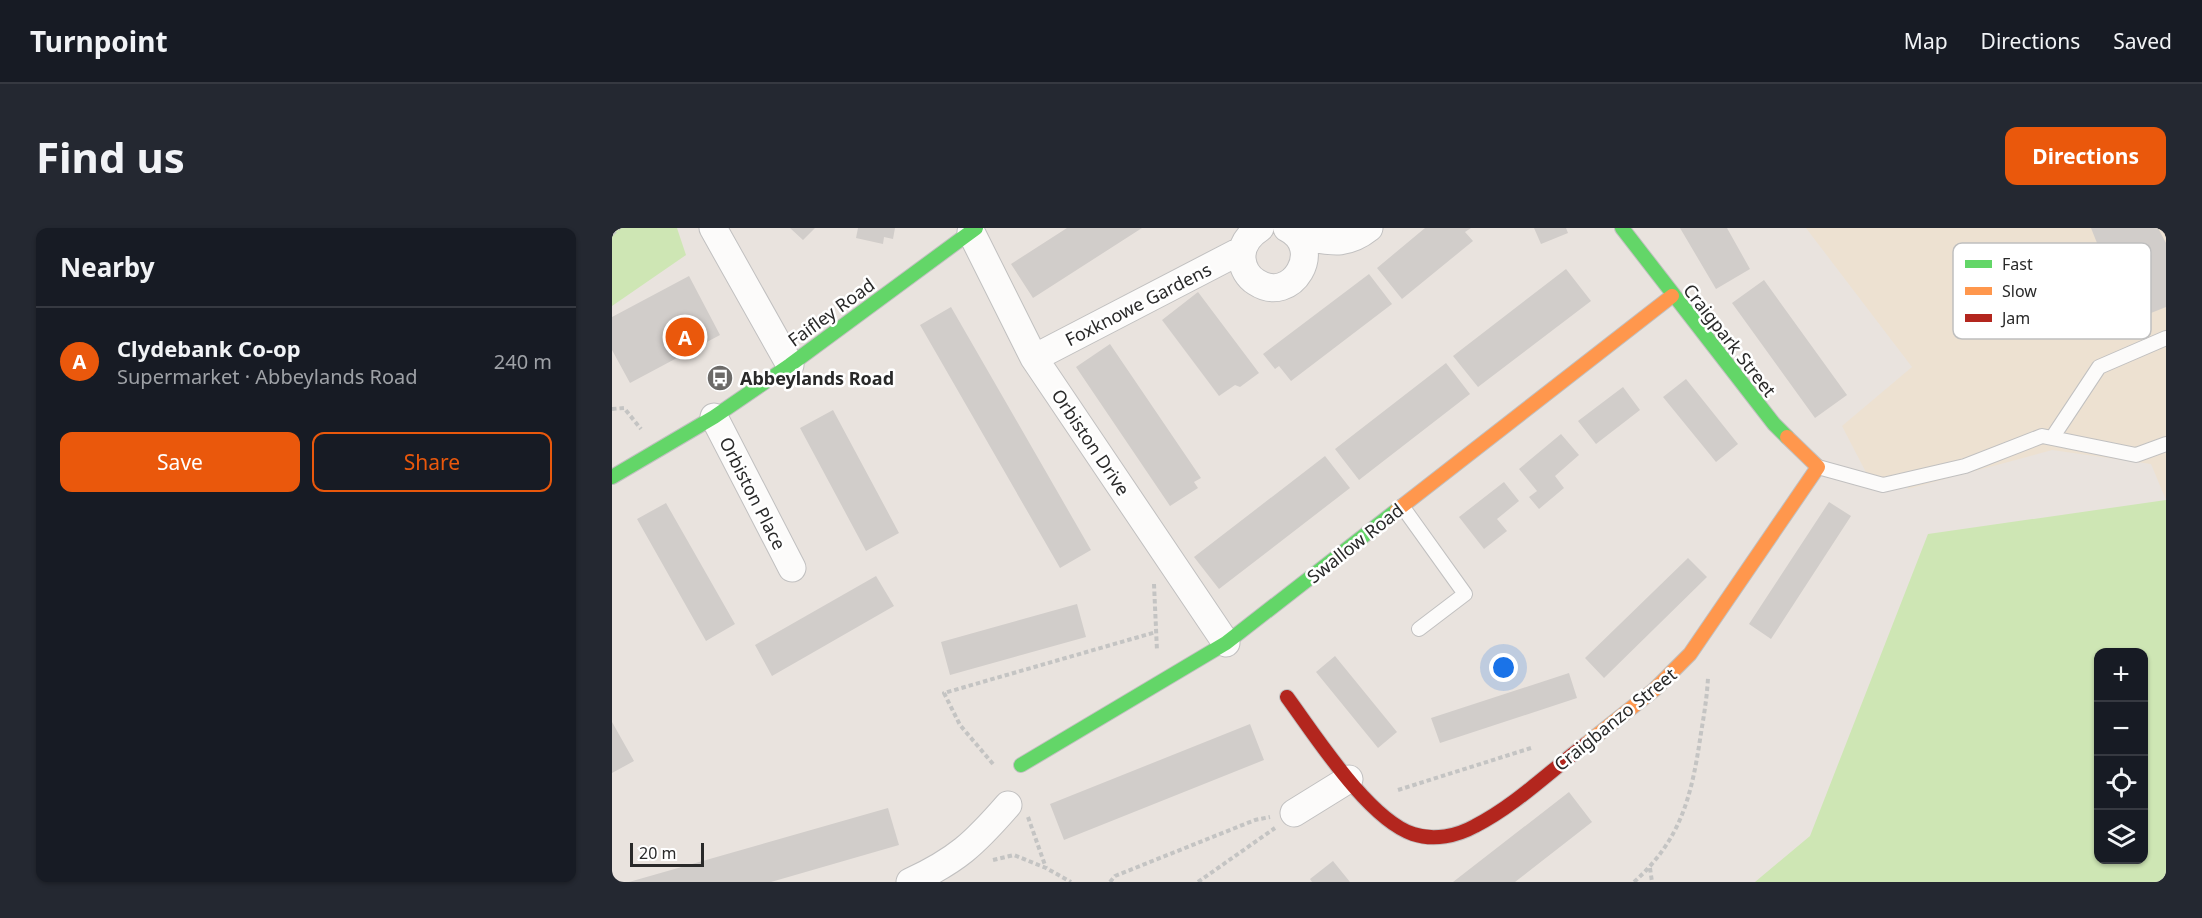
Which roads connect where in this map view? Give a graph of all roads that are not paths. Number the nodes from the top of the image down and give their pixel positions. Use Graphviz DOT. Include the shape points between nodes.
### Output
graph roads {
  1 [pos="713,228"];
  2 [pos="1260,228"];
  3 [pos="1369,228"];
  4 [pos="1622,228"];
  5 [pos="973,230"];
  6 [pos="1297,231"];
  7 [pos="1242,250"];
  8 [pos="1672,296"];
  9 [pos="2166,338"];
  10 [pos="1034,358"];
  11 [pos="790,365"];
  12 [pos="714,417"];
  13 [pos="2052,438"];
  14 [pos="2166,444"];
  15 [pos="1818,467"];
  16 [pos="612,477"];
  17 [pos="1402,506"];
  18 [pos="792,568"];
  19 [pos="1419,629"];
  20 [pos="1226,643"];
  21 [pos="1287,697"];
  22 [pos="1020,765"];
  23 [pos="1349,779"];
  24 [pos="1017,806"];
  25 [pos="1294,813"];
  26 [pos="910,882"];
  1 -- 11 [label="street"];
  2 -- 7 [label="street"];
  3 -- 6 [label="street" via="1343,242"];
  4 -- 8 [label="street, Craigpark Street"];
  5 -- 10 [label="street, Orbiston Drive"];
  5 -- 11 [label="street, Faifley Road"];
  6 -- 7 [label="street" via="1304,265 1293,281 1283,286 1272,288 1252,280 1246,272"];
  7 -- 10 [label="street, Foxknowe Gardens"];
  8 -- 15 [label="street, Craigpark Street" via="1774,424"];
  8 -- 17 [label="street, Swallow Road"];
  9 -- 13 [label="lane" via="2099,367"];
  10 -- 20 [label="street, Orbiston Drive"];
  11 -- 12 [label="street, Faifley Road"];
  12 -- 16 [label="street, Faifley Road"];
  12 -- 18 [label="street, Orbiston Place"];
  13 -- 14 [label="lane" via="2136,455"];
  13 -- 15 [label="lane" via="2042,436 1965,466 1883,485"];
  15 -- 23 [label="street, Craigbanzo Street" via="1691,656 1491,817 1454,835 1430,838 1410,834"];
  17 -- 19 [label="lane" via="1465,594"];
  17 -- 20 [label="street, Swallow Road"];
  20 -- 22 [label="street, Swallow Road"];
  21 -- 23 [label="street, Craigbanzo Street"];
  23 -- 25 [label="street"];
  24 -- 26 [label="street" via="959,856"];
}
